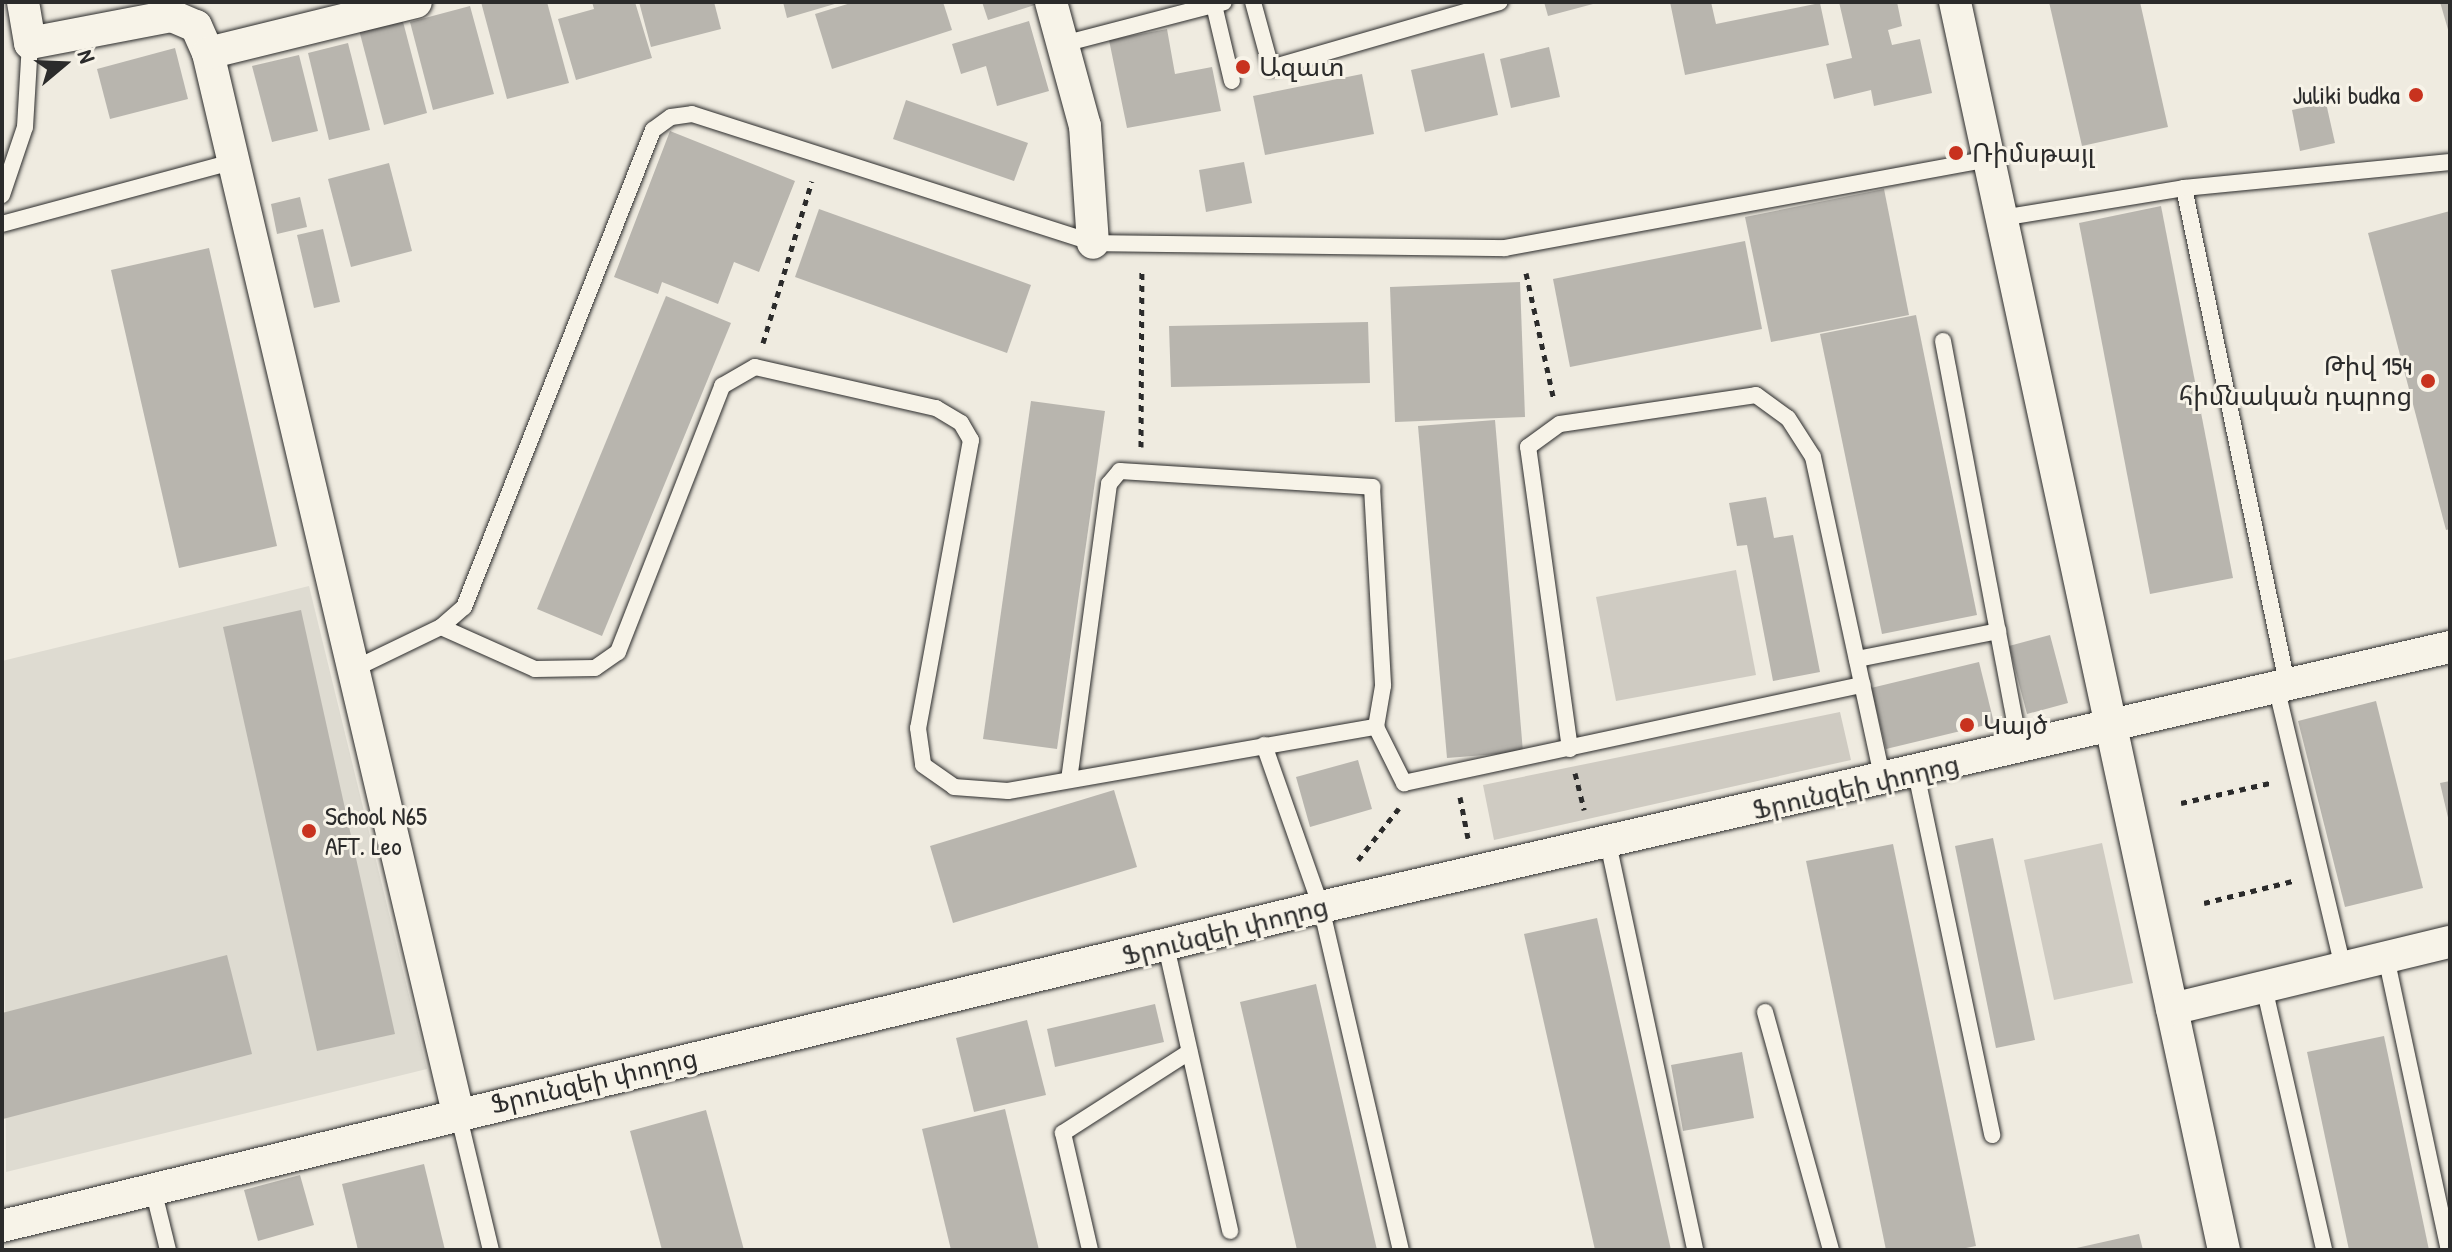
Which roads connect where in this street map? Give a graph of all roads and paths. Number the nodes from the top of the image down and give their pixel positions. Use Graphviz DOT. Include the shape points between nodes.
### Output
graph roads {
  1 [pos="23,2"];
  2 [pos="416,2"];
  3 [pos="1051,2"];
  4 [pos="1253,2"];
  5 [pos="1500,2"];
  6 [pos="1955,2"];
  7 [pos="1219,3"];
  8 [pos="30,43"];
  9 [pos="1067,43"];
  10 [pos="208,53"];
  11 [pos="1232,81"];
  12 [pos="820,153"];
  13 [pos="1989,159"];
  14 [pos="238,161"];
  15 [pos="2450,162"];
  16 [pos="2184,188"];
  17 [pos="2,195"];
  18 [pos="2001,218"];
  19 [pos="2,224"];
  20 [pos="1093,243"];
  21 [pos="1142,244"];
  22 [pos="1520,245"];
  23 [pos="1943,341"];
  24 [pos="755,367"];
  25 [pos="1560,424"];
  26 [pos="1141,472"];
  27 [pos="441,627"];
  28 [pos="1998,631"];
  29 [pos="2450,647"];
  30 [pos="1857,659"];
  31 [pos="356,668"];
  32 [pos="2281,684"];
  33 [pos="1863,685"];
  34 [pos="1376,727"];
  35 [pos="2111,727"];
  36 [pos="1264,745"];
  37 [pos="1570,749"];
  38 [pos="2020,750"];
  39 [pos="1456,772"];
  40 [pos="1916,773"];
  41 [pos="2297,777"];
  42 [pos="1422,779"];
  43 [pos="1069,780"];
  44 [pos="1883,781"];
  45 [pos="2181,803"];
  46 [pos="1600,845"];
  47 [pos="1474,873"];
  48 [pos="2320,874"];
  49 [pos="2204,903"];
  50 [pos="1321,907"];
  51 [pos="2450,942"];
  52 [pos="1166,946"];
  53 [pos="2386,957"];
  54 [pos="2343,968"];
  55 [pos="2264,987"];
  56 [pos="2172,1009"];
  57 [pos="1765,1012"];
  58 [pos="1189,1052"];
  59 [pos="458,1113"];
  60 [pos="1992,1135"];
  61 [pos="153,1189"];
  62 [pos="2,1226"];
  63 [pos="1230,1231"];
  64 [pos="168,1250"];
  65 [pos="491,1250"];
  66 [pos="1090,1250"];
  67 [pos="1401,1250"];
  68 [pos="1695,1250"];
  69 [pos="1831,1250"];
  70 [pos="2224,1250"];
  71 [pos="2324,1250"];
  72 [pos="2449,1250"];
  1 -- 8 [label="street"];
  2 -- 10 [label="street"];
  3 -- 9 [label="street"];
  4 -- 5 [label="lane" via="1271,68"];
  6 -- 13 [label="street"];
  7 -- 9 [label="lane"];
  7 -- 11 [label="lane"];
  8 -- 10 [label="street" via="172,16 196,26"];
  8 -- 17 [label="lane" via="25,127"];
  9 -- 20 [label="street" via="1085,126"];
  10 -- 14 [label="street"];
  12 -- 20 [label="lane"];
  12 -- 24 [label="path"];
  12 -- 27 [label="lane" via="692,114 653,130 464,607"];
  13 -- 18 [label="street"];
  13 -- 22 [label="lane"];
  14 -- 19 [label="lane"];
  14 -- 31 [label="street"];
  15 -- 16 [label="lane"];
  16 -- 18 [label="lane"];
  16 -- 32 [label="lane"];
  18 -- 35 [label="street"];
  20 -- 21 [label="lane"];
  21 -- 22 [label="lane"];
  21 -- 26 [label="path"];
  22 -- 25 [label="path"];
  23 -- 28 [label="lane"];
  24 -- 27 [label="lane" via="722,386 618,652 595,668 535,669"];
  24 -- 43 [label="lane" via="936,408 961,423 971,440 918,728 923,765 954,787 1008,791"];
  25 -- 30 [label="lane" via="1756,395 1788,418 1813,457"];
  25 -- 37 [label="lane" via="1528,447"];
  26 -- 34 [label="lane" via="1372,487 1383,686"];
  26 -- 43 [label="lane" via="1120,471 1109,484"];
  27 -- 31 [label="lane"];
  28 -- 30 [label="lane"];
  28 -- 38 [label="lane"];
  29 -- 32 [label="street, Ֆրունզեի փողոց"];
  30 -- 33 [label="lane"];
  31 -- 59 [label="street"];
  32 -- 35 [label="street, Ֆրունզեի փողոց"];
  32 -- 41 [label="lane"];
  33 -- 37 [label="lane"];
  33 -- 44 [label="lane"];
  34 -- 36 [label="lane"];
  34 -- 42 [label="lane" via="1404,783"];
  35 -- 38 [label="street, Ֆրունզեի փողոց"];
  35 -- 56 [label="street"];
  36 -- 43 [label="lane"];
  36 -- 50 [label="lane"];
  37 -- 39 [label="lane"];
  37 -- 46 [label="path"];
  38 -- 40 [label="street, Ֆրունզեի փողոց"];
  39 -- 42 [label="lane"];
  39 -- 47 [label="path"];
  40 -- 44 [label="street, Ֆրունզեի փողոց"];
  40 -- 60 [label="lane"];
  41 -- 45 [label="path"];
  41 -- 48 [label="lane"];
  42 -- 50 [label="path"];
  44 -- 46 [label="street, Ֆրունզեի փողոց"];
  46 -- 47 [label="street, Ֆրունզեի փողոց"];
  46 -- 68 [label="lane"];
  47 -- 50 [label="street, Ֆրունզեի փողոց"];
  48 -- 49 [label="path"];
  48 -- 54 [label="lane"];
  50 -- 52 [label="street, Ֆրունզեի փողոց"];
  50 -- 67 [label="lane"];
  51 -- 53 [label="street"];
  52 -- 58 [label="lane"];
  52 -- 59 [label="street, Ֆրունզեի փողոց"];
  53 -- 54 [label="street"];
  53 -- 72 [label="lane"];
  54 -- 55 [label="street"];
  55 -- 56 [label="street"];
  55 -- 71 [label="lane"];
  56 -- 70 [label="street"];
  57 -- 69 [label="lane"];
  58 -- 63 [label="lane"];
  58 -- 66 [label="lane" via="1063,1133"];
  59 -- 61 [label="street, Ֆրունզեի փողոց"];
  59 -- 65 [label="lane"];
  61 -- 62 [label="street, Ֆրունզեի փողոց"];
  61 -- 64 [label="lane"];
}
